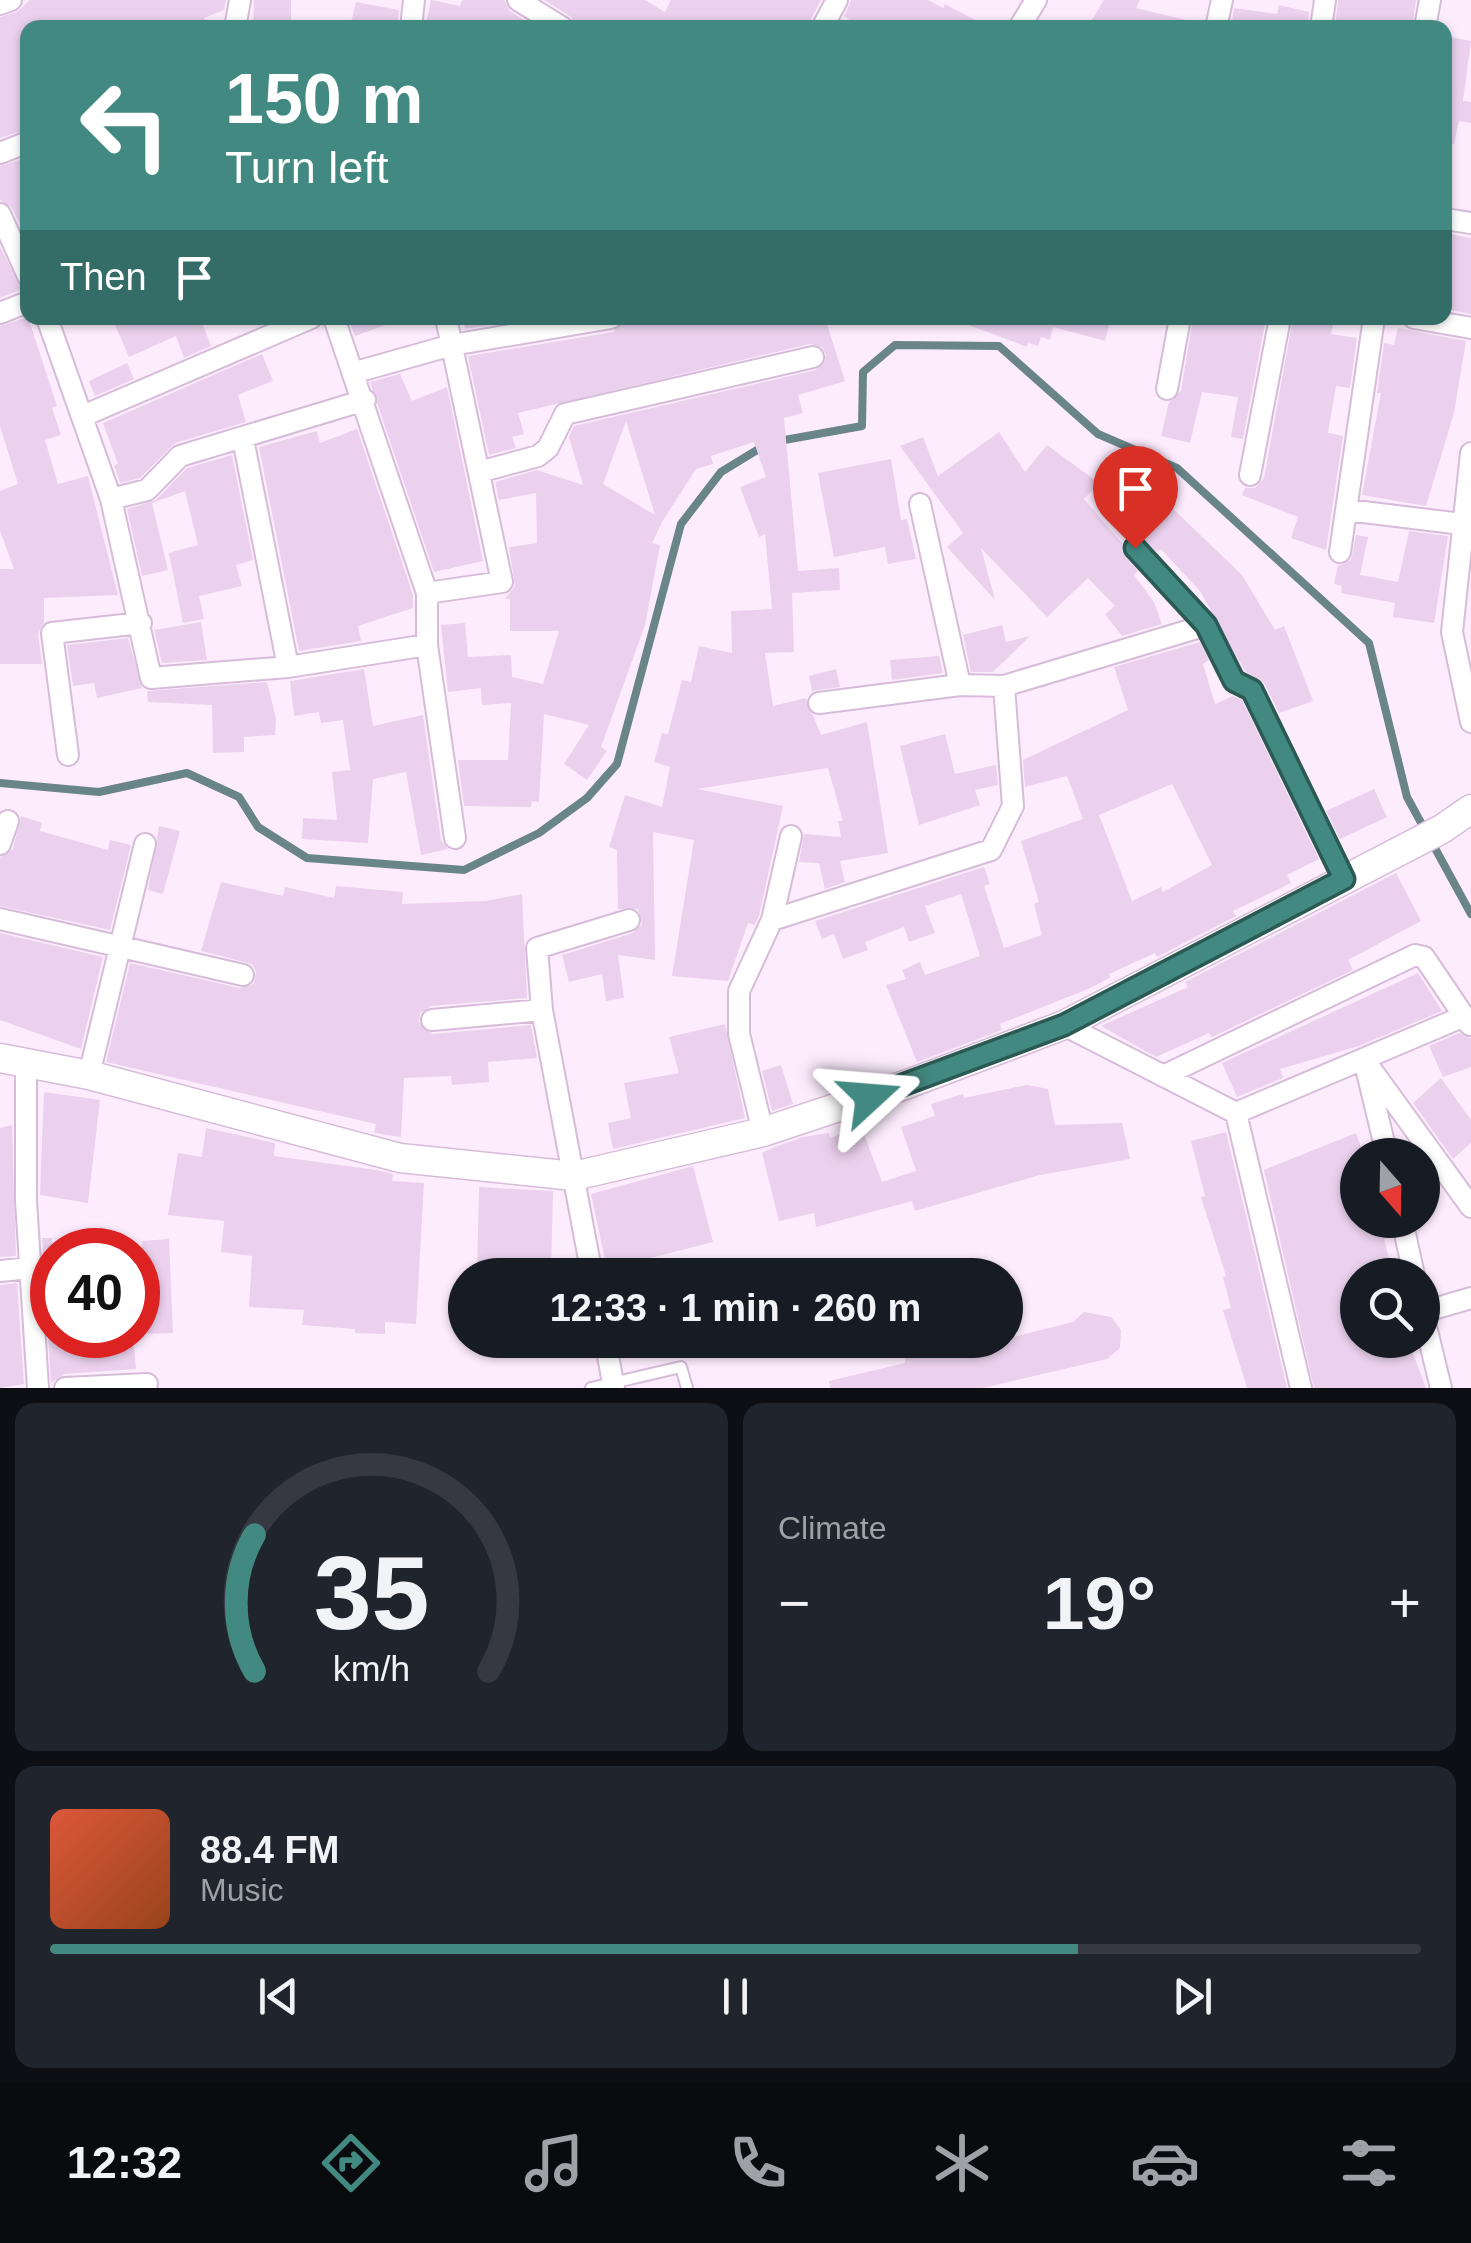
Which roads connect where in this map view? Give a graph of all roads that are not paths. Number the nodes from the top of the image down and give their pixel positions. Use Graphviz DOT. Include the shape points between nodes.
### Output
graph roads {
  1 [pos="11,0"];
  2 [pos="518,0"];
  3 [pos="0,4"];
  4 [pos="550,20"];
  5 [pos="0,214"];
  6 [pos="20,258"];
  7 [pos="50,325"];
  8 [pos="295,325"];
  9 [pos="337,325"];
  10 [pos="448,325"];
  11 [pos="571,325"];
  12 [pos="1179,325"];
  13 [pos="1279,325"];
  14 [pos="1373,325"];
  15 [pos="452,345"];
  16 [pos="814,357"];
  17 [pos="356,372"];
  18 [pos="1167,389"];
  19 [pos="365,400"];
  20 [pos="83,416"];
  21 [pos="242,439"];
  22 [pos="1471,453"];
  23 [pos="479,472"];
  24 [pos="1250,475"];
  25 [pos="112,499"];
  26 [pos="920,504"];
  27 [pos="1347,510"];
  28 [pos="1462,524"];
  29 [pos="1135,548"];
  30 [pos="1340,552"];
  31 [pos="427,594"];
  32 [pos="141,622"];
  33 [pos="1206,625"];
  34 [pos="427,645"];
  35 [pos="288,666"];
  36 [pos="960,685"];
  37 [pos="1004,686"];
  38 [pos="819,703"];
  39 [pos="1471,722"];
  40 [pos="68,755"];
  41 [pos="1471,810"];
  42 [pos="8,821"];
  43 [pos="791,836"];
  44 [pos="455,838"];
  45 [pos="0,844"];
  46 [pos="145,844"];
  47 [pos="1344,879"];
  48 [pos="0,919"];
  49 [pos="629,920"];
  50 [pos="772,920"];
  51 [pos="122,945"];
  52 [pos="243,975"];
  53 [pos="542,1010"];
  54 [pos="432,1020"];
  55 [pos="1466,1022"];
  56 [pos="1064,1025"];
  57 [pos="1365,1061"];
  58 [pos="13,1062"];
  59 [pos="89,1075"];
  60 [pos="1163,1076"];
  61 [pos="1236,1114"];
  62 [pos="763,1132"];
  63 [pos="1382,1138"];
  64 [pos="574,1176"];
  65 [pos="1471,1207"];
  66 [pos="589,1258"];
  67 [pos="29,1268"];
  68 [pos="0,1271"];
  69 [pos="1471,1298"];
  70 [pos="1440,1306"];
  71 [pos="608,1358"];
  72 [pos="1434,1358"];
  73 [pos="147,1384"];
  74 [pos="613,1386"];
  75 [pos="38,1388"];
  76 [pos="65,1388"];
  77 [pos="591,1388"];
  78 [pos="687,1388"];
  79 [pos="1301,1388"];
  80 [pos="1441,1388"];
  1 -- 3 [label="street"];
  2 -- 4 [label="street"];
  5 -- 6 [label="street"];
  7 -- 20 [label="street"];
  8 -- 20 [label="street"];
  9 -- 17 [label="street"];
  10 -- 15 [label="street"];
  11 -- 15 [label="street"];
  12 -- 18 [label="street"];
  13 -- 24 [label="street"];
  14 -- 27 [label="street"];
  15 -- 17 [label="street"];
  15 -- 23 [label="street"];
  16 -- 23 [label="street" via="565,414 538,456"];
  17 -- 19 [label="street"];
  19 -- 21 [label="street"];
  19 -- 31 [label="street"];
  20 -- 25 [label="street"];
  21 -- 25 [label="street" via="180,456 146,490"];
  21 -- 35 [label="street"];
  22 -- 28 [label="street"];
  23 -- 31 [label="street" via="502,582"];
  25 -- 32 [label="street"];
  26 -- 36 [label="street"];
  27 -- 28 [label="street"];
  27 -- 30 [label="street"];
  28 -- 39 [label="street" via="1452,632"];
  29 -- 33 [label="street"];
  31 -- 34 [label="street"];
  32 -- 35 [label="street" via="151,678"];
  32 -- 40 [label="street" via="52,633"];
  33 -- 37 [label="street"];
  33 -- 47 [label="street" via="1234,681 1252,690"];
  34 -- 35 [label="street"];
  34 -- 44 [label="street"];
  36 -- 37 [label="street"];
  36 -- 38 [label="street"];
  37 -- 50 [label="street" via="1013,806 991,850"];
  41 -- 47 [label="street"];
  42 -- 45 [label="street"];
  43 -- 50 [label="street"];
  46 -- 51 [label="street"];
  47 -- 56 [label="street"];
  48 -- 51 [label="street"];
  49 -- 53 [label="street" via="537,948"];
  50 -- 62 [label="street" via="739,991 739,1034"];
  51 -- 52 [label="street"];
  51 -- 59 [label="street"];
  53 -- 54 [label="street"];
  53 -- 64 [label="street"];
  55 -- 57 [label="street"];
  55 -- 60 [label="street" via="1424,957 1415,954"];
  56 -- 60 [label="street"];
  56 -- 62 [label="street"];
  57 -- 61 [label="street"];
  57 -- 63 [label="street"];
  57 -- 65 [label="street"];
  58 -- 59 [label="street"];
  58 -- 67 [label="street"];
  59 -- 64 [label="street" via="400,1158"];
  60 -- 61 [label="street"];
  61 -- 79 [label="street"];
  62 -- 64 [label="street"];
  64 -- 66 [label="street"];
  67 -- 68 [label="street"];
  67 -- 75 [label="street"];
  69 -- 70 [label="street"];
  71 -- 74 [label="street"];
  72 -- 80 [label="street"];
  73 -- 76 [label="street"];
  74 -- 77 [label="lane"];
  74 -- 78 [label="lane" via="681,1367"];
}
